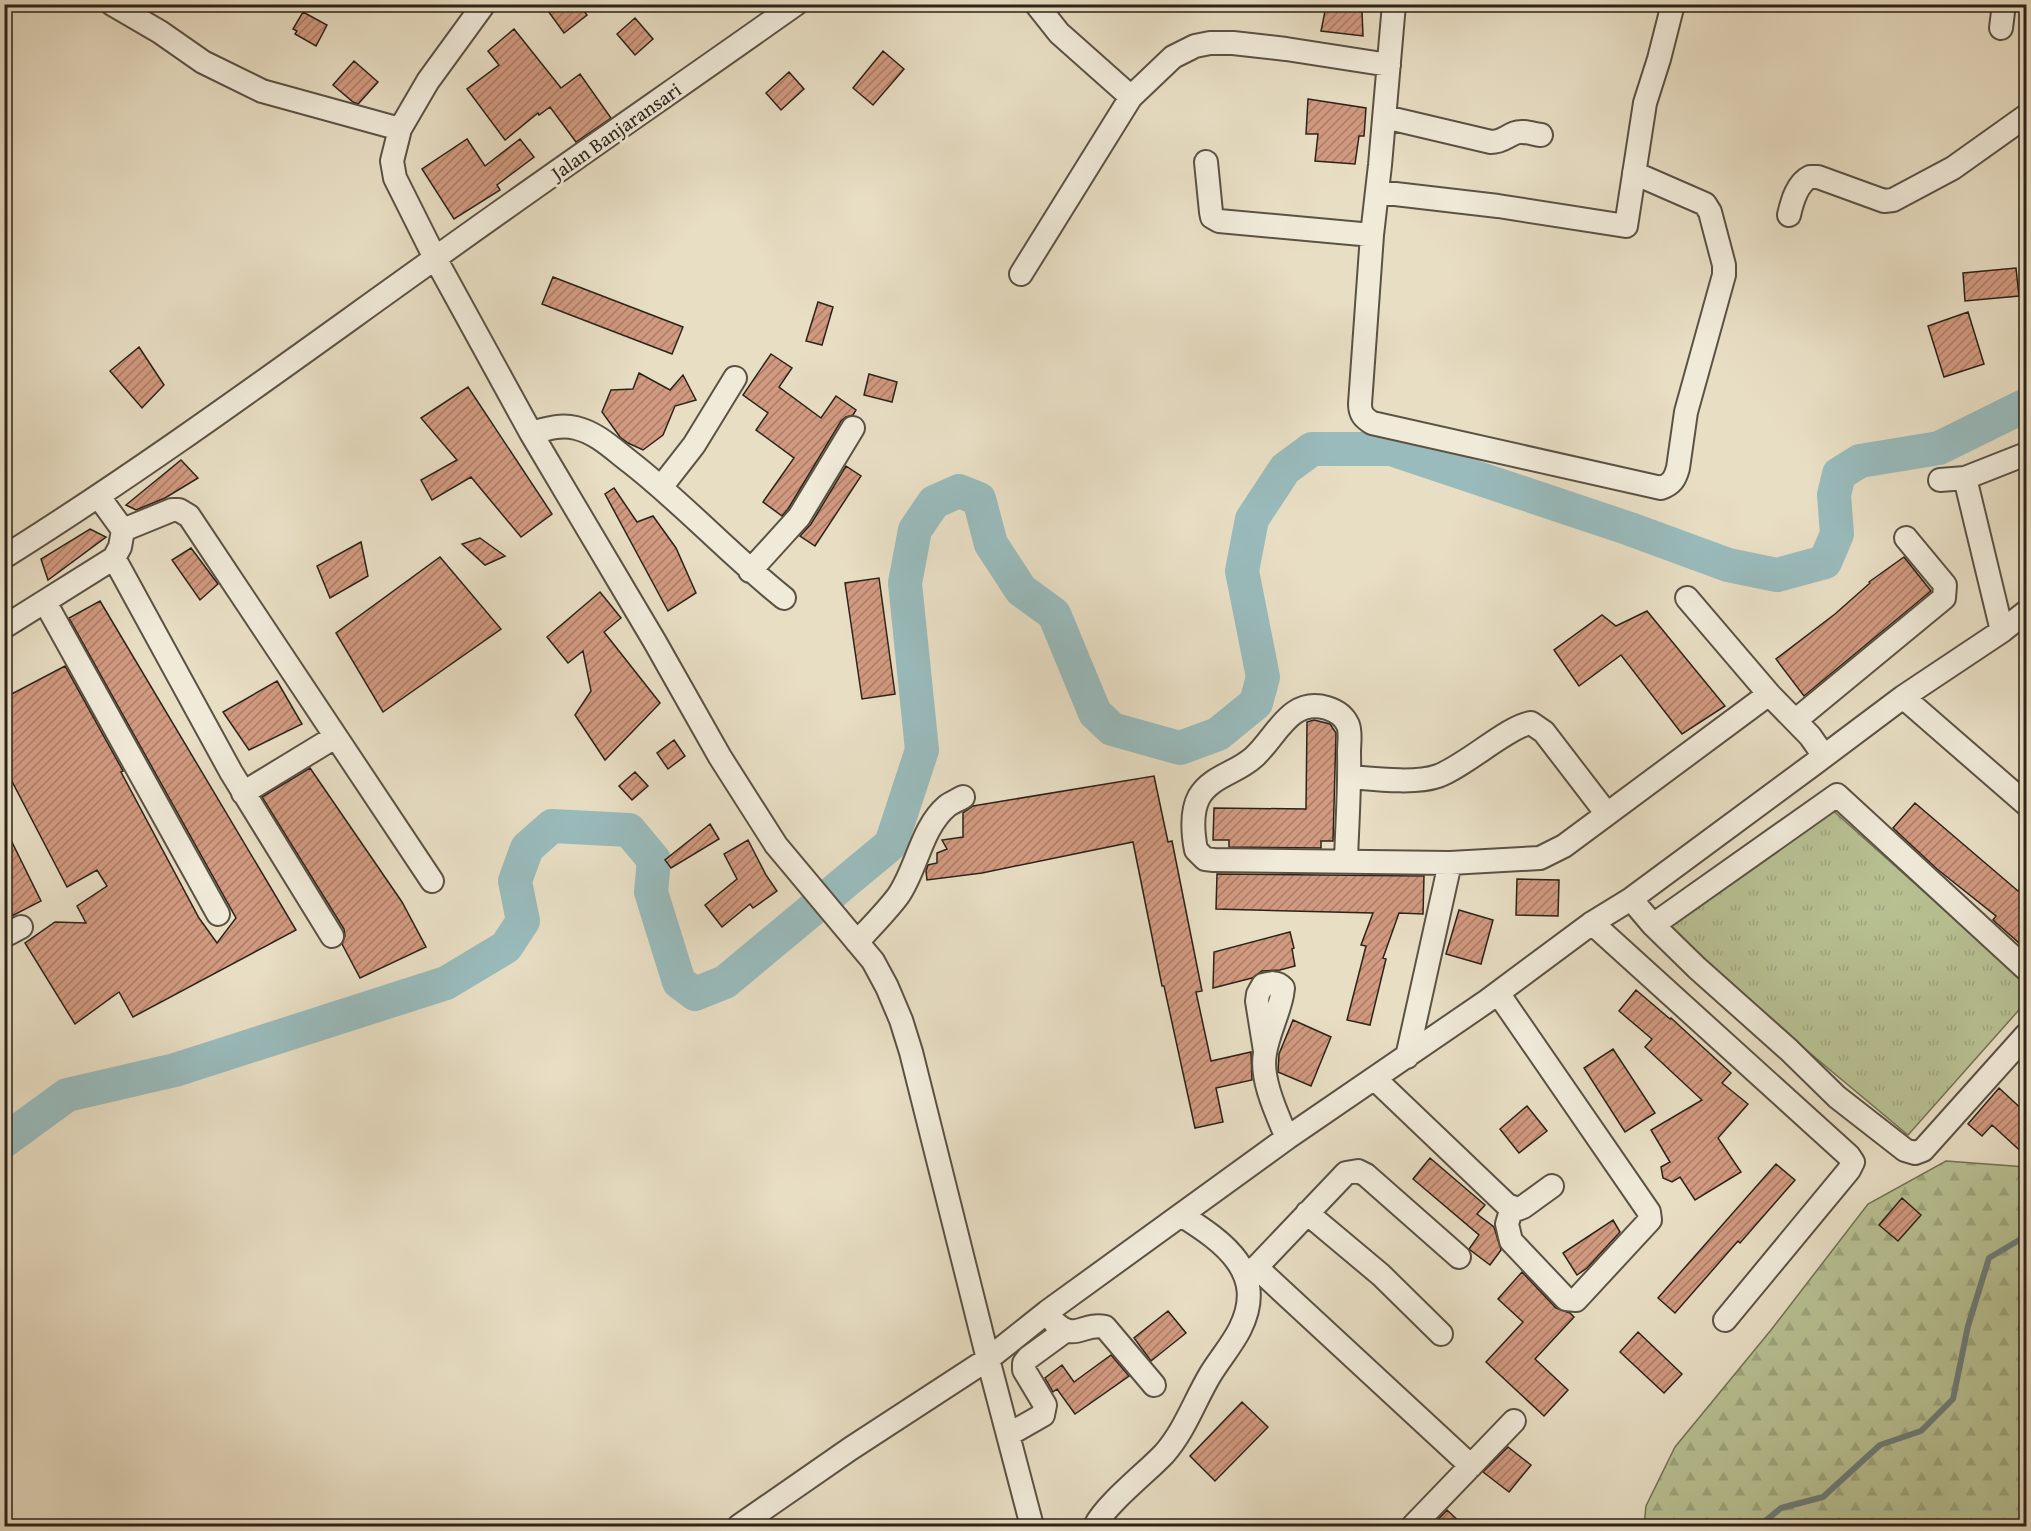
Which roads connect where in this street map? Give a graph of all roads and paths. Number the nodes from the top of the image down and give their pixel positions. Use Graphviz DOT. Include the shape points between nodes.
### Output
graph roads {
  1 [pos="484,4"];
  2 [pos="1036,4"];
  3 [pos="1394,4"];
  4 [pos="1673,4"];
  5 [pos="2004,4"];
  6 [pos="115,5"];
  7 [pos="794,5"];
  8 [pos="2001,28"];
  9 [pos="1389,65"];
  10 [pos="1131,97"];
  11 [pos="2026,116"];
  12 [pos="1385,117"];
  13 [pos="400,129"];
  14 [pos="1541,135"];
  15 [pos="1206,162"];
  16 [pos="1634,173"];
  17 [pos="1378,192"];
  18 [pos="1789,215"];
  19 [pos="1372,235"];
  20 [pos="435,258"];
  21 [pos="1021,274"];
  22 [pos="735,378"];
  23 [pos="853,428"];
  24 [pos="531,434"];
  25 [pos="2026,454"];
  26 [pos="1965,478"];
  27 [pos="1940,480"];
  28 [pos="662,486"];
  29 [pos="99,497"];
  30 [pos="123,530"];
  31 [pos="1906,538"];
  32 [pos="4,557"];
  33 [pos="114,558"];
  34 [pos="750,571"];
  35 [pos="784,598"];
  36 [pos="1687,598"];
  37 [pos="45,602"];
  38 [pos="2026,612"];
  39 [pos="4,627"];
  40 [pos="2002,631"];
  41 [pos="1768,694"];
  42 [pos="1903,697"];
  43 [pos="1796,720"];
  44 [pos="335,737"];
  45 [pos="1818,761"];
  46 [pos="1350,777"];
  47 [pos="243,794"];
  48 [pos="1837,795"];
  49 [pos="963,797"];
  50 [pos="2026,804"];
  51 [pos="1607,814"];
  52 [pos="1346,861"];
  53 [pos="1450,863"];
  54 [pos="432,881"];
  55 [pos="1630,899"];
  56 [pos="218,914"];
  57 [pos="1592,923"];
  58 [pos="1653,925"];
  59 [pos="332,936"];
  60 [pos="857,942"];
  61 [pos="2026,969"];
  62 [pos="1498,993"];
  63 [pos="2026,1035"];
  64 [pos="1265,1051"];
  65 [pos="1407,1057"];
  66 [pos="1375,1078"];
  67 [pos="1287,1138"];
  68 [pos="1552,1186"];
  69 [pos="1512,1207"];
  70 [pos="1307,1213"];
  71 [pos="1181,1215"];
  72 [pos="1459,1257"];
  73 [pos="1251,1272"];
  74 [pos="1047,1312"];
  75 [pos="1725,1320"];
  76 [pos="1065,1331"];
  77 [pos="1441,1334"];
  78 [pos="988,1359"];
  79 [pos="1154,1385"];
  80 [pos="1514,1421"];
  81 [pos="1008,1435"];
  82 [pos="1471,1466"];
  83 [pos="739,1527"];
  84 [pos="1032,1527"];
  85 [pos="1095,1527"];
  86 [pos="1413,1527"];
  1 -- 13 [label="street" via="428,81"];
  2 -- 10 [label="street" via="1059,33"];
  3 -- 9 [label="street"];
  4 -- 16 [label="street" via="1645,103"];
  5 -- 8 [label="street"];
  6 -- 13 [label="street" via="203,62 262,91"];
  7 -- 20 [label="street, Jalan Banjaransari"];
  9 -- 10 [label="street" via="1286,49 1210,43 1173,57"];
  9 -- 12 [label="street"];
  10 -- 21 [label="street"];
  11 -- 18 [label="street" via="1953,168 1893,200 1884,201 1810,177 1802,184"];
  12 -- 14 [label="street" via="1491,142 1521,132"];
  12 -- 17 [label="street"];
  13 -- 20 [label="street" via="392,161 395,178"];
  15 -- 19 [label="street" via="1212,217 1219,221"];
  16 -- 17 [label="street" via="1626,226"];
  16 -- 19 [label="street" via="1705,204 1724,265 1686,412 1675,477 1661,488 1365,419 1360,404"];
  17 -- 19 [label="street"];
  20 -- 24 [label="street"];
  20 -- 29 [label="street, Jalan Banjaransari"];
  22 -- 28 [label="street" via="694,445"];
  23 -- 34 [label="street" via="799,517"];
  24 -- 28 [label="street" via="559,426 592,433"];
  24 -- 60 [label="street" via="776,845"];
  25 -- 26 [label="street"];
  26 -- 27 [label="street"];
  26 -- 40 [label="street"];
  28 -- 34 [label="street"];
  29 -- 30 [label="street"];
  29 -- 32 [label="street, Jalan Banjaransari"];
  30 -- 33 [label="street"];
  30 -- 44 [label="street" via="172,510 189,516"];
  31 -- 43 [label="street" via="1945,585 1944,598"];
  33 -- 37 [label="street"];
  33 -- 47 [label="street"];
  34 -- 35 [label="street"];
  36 -- 41 [label="street"];
  37 -- 39 [label="street"];
  37 -- 56 [label="street"];
  38 -- 40 [label="street"];
  40 -- 42 [label="street"];
  41 -- 43 [label="street"];
  41 -- 51 [label="street"];
  42 -- 45 [label="street"];
  42 -- 50 [label="street"];
  43 -- 45 [label="street"];
  44 -- 47 [label="street"];
  44 -- 54 [label="street"];
  45 -- 48 [label="street"];
  45 -- 55 [label="street"];
  46 -- 51 [label="street" via="1437,777 1531,723 1544,732"];
  46 -- 52 [label="street"];
  46 -- 52 [label="street" via="1349,728 1344,717 1322,707 1305,706 1294,711 1253,758 1210,783 1195,807 1196,850 1205,859"];
  47 -- 59 [label="street"];
  48 -- 58 [label="street"];
  48 -- 61 [label="street"];
  49 -- 60 [label="street" via="938,817 897,896"];
  51 -- 53 [label="street" via="1564,846 1540,858"];
  52 -- 53 [label="street"];
  53 -- 65 [label="street"];
  55 -- 57 [label="street"];
  55 -- 58 [label="street"];
  57 -- 62 [label="street"];
  57 -- 75 [label="street" via="1853,1162"];
  58 -- 63 [label="street" via="1837,1097 1910,1153 1923,1150"];
  60 -- 78 [label="street" via="873,961 901,1020"];
  62 -- 65 [label="street"];
  62 -- 69 [label="street" via="1649,1212 1650,1220 1571,1301 1511,1240 1507,1224"];
  64 -- 67 [label="street" via="1265,1074"];
  65 -- 66 [label="street"];
  66 -- 67 [label="street"];
  66 -- 69 [label="street"];
  67 -- 71 [label="street"];
  68 -- 69 [label="street" via="1523,1207"];
  70 -- 72 [label="street" via="1346,1173 1358,1171"];
  70 -- 73 [label="street"];
  70 -- 77 [label="street" via="1381,1275"];
  71 -- 73 [label="street" via="1205,1230"];
  71 -- 74 [label="street"];
  73 -- 82 [label="street"];
  73 -- 85 [label="street" via="1244,1320 1181,1432"];
  74 -- 76 [label="street"];
  74 -- 78 [label="street"];
  76 -- 79 [label="street" via="1105,1327"];
  76 -- 81 [label="street" via="1024,1363 1024,1370 1045,1405 1043,1415"];
  78 -- 81 [label="street"];
  78 -- 83 [label="street"];
  80 -- 82 [label="street"];
  81 -- 84 [label="street"];
  82 -- 86 [label="street"];
}
